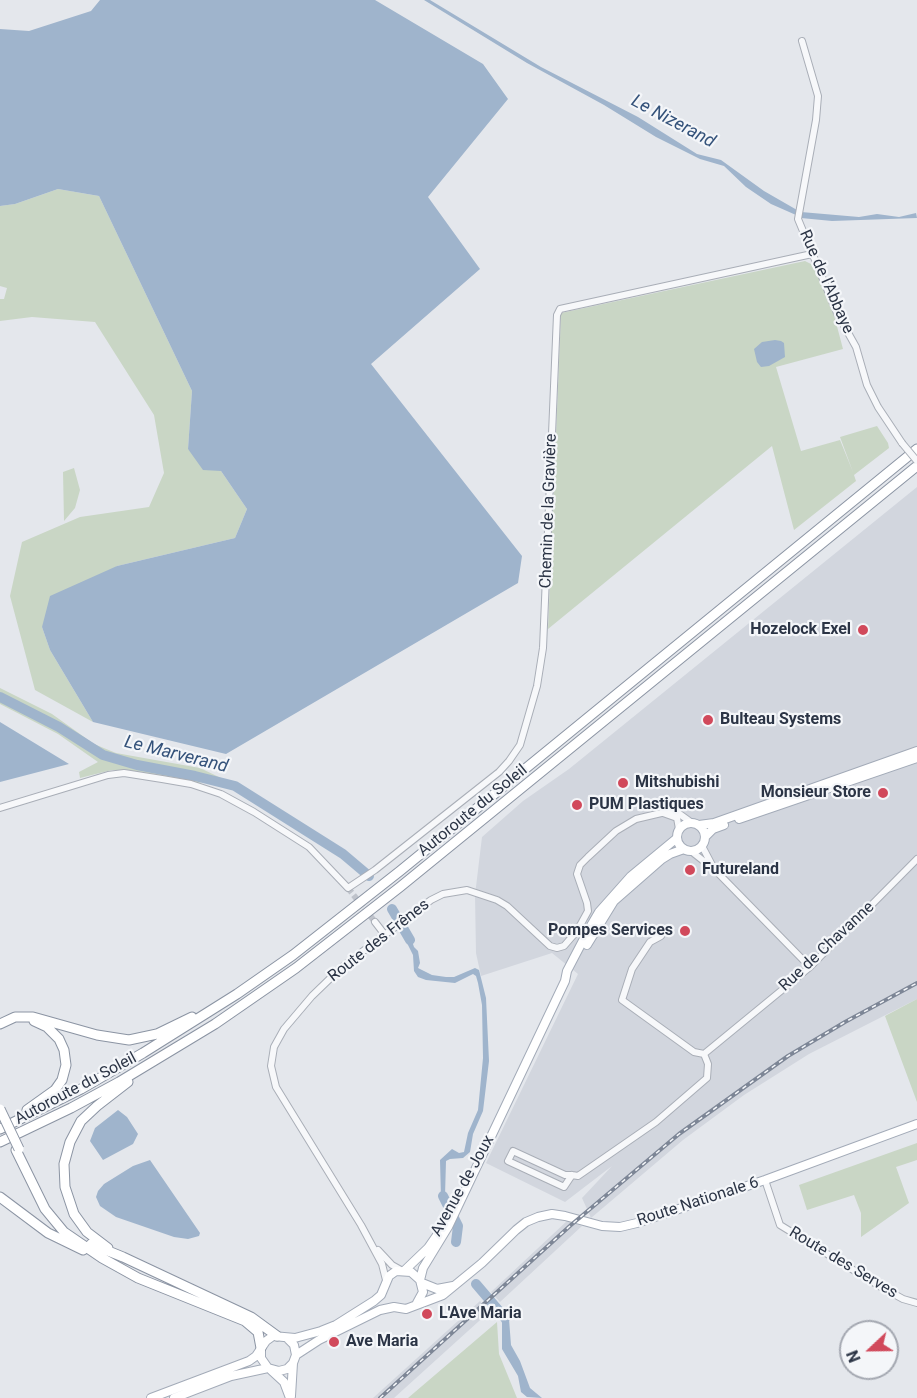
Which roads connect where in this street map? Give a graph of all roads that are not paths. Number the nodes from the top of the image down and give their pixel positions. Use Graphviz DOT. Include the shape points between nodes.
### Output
graph roads {
  1 [pos="802,41"];
  2 [pos="812,254"];
  3 [pos="917,449"];
  4 [pos="917,463"];
  5 [pos="917,752"];
  6 [pos="917,758"];
  7 [pos="0,808"];
  8 [pos="660,812"];
  9 [pos="695,824"];
  10 [pos="679,829"];
  11 [pos="677,838"];
  12 [pos="704,842"];
  13 [pos="687,850"];
  14 [pos="917,858"];
  15 [pos="715,870"];
  16 [pos="375,921"];
  17 [pos="385,935"];
  18 [pos="661,936"];
  19 [pos="810,967"];
  20 [pos="565,981"];
  21 [pos="237,994"];
  22 [pos="0,1024"];
  23 [pos="0,1028"];
  24 [pos="168,1053"];
  25 [pos="704,1054"];
  26 [pos="0,1109"];
  27 [pos="0,1116"];
  28 [pos="917,1124"];
  29 [pos="2,1128"];
  30 [pos="0,1142"];
  31 [pos="18,1150"];
  32 [pos="572,1175"];
  33 [pos="765,1180"];
  34 [pos="0,1197"];
  35 [pos="448,1223"];
  36 [pos="371,1243"];
  37 [pos="123,1257"];
  38 [pos="102,1258"];
  39 [pos="403,1270"];
  40 [pos="421,1281"];
  41 [pos="460,1282"];
  42 [pos="385,1284"];
  43 [pos="917,1303"];
  44 [pos="416,1304"];
  45 [pos="394,1307"];
  46 [pos="277,1336"];
  47 [pos="288,1338"];
  48 [pos="261,1349"];
  49 [pos="295,1359"];
  50 [pos="269,1369"];
  51 [pos="151,1398"];
  52 [pos="174,1398"];
  53 [pos="291,1398"];
  1 -- 2 [label="street, Rue de l'Abbaye" via="818,96 798,219"];
  2 -- 4 [label="street, Rue de l'Abbaye, bridge" via="856,347 878,407"];
  2 -- 7 [label="street, Chemin de la Gravière" via="560,309 543,648 520,745 499,772 375,870 348,888 309,847 221,794 191,784 123,773"];
  3 -- 21 [label="highway, Autoroute du Soleil" via="373,892"];
  4 -- 24 [label="highway, Autoroute du Soleil" via="336,938"];
  5 -- 9 [label="main road" via="714,823"];
  6 -- 12 [label="main road" via="718,827"];
  8 -- 9 [label="street" via="674,810"];
  8 -- 10 [label="street" via="675,816"];
  8 -- 17 [label="street, Route des Frênes" via="622,826 580,865 577,878 588,911 564,946 550,946 502,902 474,891 443,894"];
  9 -- 10 [label="main road"];
  9 -- 12 [label="main road" via="702,828"];
  10 -- 11 [label="main road"];
  11 -- 13 [label="main road"];
  11 -- 20 [label="main road, Avenue de Joux" via="631,876 599,912"];
  12 -- 13 [label="main road"];
  12 -- 15 [label="street"];
  13 -- 15 [label="street"];
  13 -- 20 [label="main road, Avenue de Joux" via="662,859 614,901"];
  14 -- 19 [label="street, Rue de Chavanne"];
  15 -- 19 [label="street"];
  16 -- 17 [label="street"];
  17 -- 36 [label="street, Route des Frênes" via="342,967 312,996 279,1038 271,1066 276,1087"];
  18 -- 25 [label="street" via="650,942 632,969 622,1000 694,1052"];
  19 -- 25 [label="street, Rue de Chavanne"];
  20 -- 35 [label="main road, Avenue de Joux"];
  21 -- 22 [label="highway" via="168,1030 138,1039 112,1038 27,1016"];
  21 -- 29 [label="highway, Autoroute du Soleil" via="81,1089"];
  23 -- 29 [label="highway" via="21,1020 42,1024 58,1039 66,1059 64,1075 55,1090"];
  24 -- 30 [label="highway, Autoroute du Soleil"];
  24 -- 37 [label="highway" via="86,1116 73,1134 66,1157 65,1187 74,1214 95,1239"];
  25 -- 32 [label="street" via="707,1078 656,1122 578,1176"];
  26 -- 31 [label="highway, bridge"];
  27 -- 31 [label="highway, bridge"];
  28 -- 33 [label="main road, Route Nationale 6"];
  31 -- 37 [label="highway" via="61,1224 88,1243"];
  31 -- 38 [label="highway" via="54,1222"];
  32 -- 32 [label="street" via="513,1151 508,1161 564,1187"];
  33 -- 41 [label="main road, Route Nationale 6" via="620,1227 552,1214 538,1217 516,1230"];
  33 -- 43 [label="street, Route des Serves" via="780,1225 881,1287"];
  34 -- 38 [label="highway" via="48,1233"];
  35 -- 39 [label="main road, Avenue de Joux"];
  35 -- 40 [label="main road, Avenue de Joux" via="423,1268"];
  36 -- 39 [label="street, Route des Frênes" via="392,1265"];
  36 -- 42 [label="street, Route des Frênes" via="382,1264"];
  37 -- 46 [label="highway" via="251,1317"];
  38 -- 48 [label="highway" via="169,1292 245,1321 258,1332"];
  39 -- 40 [label="main road"];
  39 -- 42 [label="main road" via="392,1273"];
  40 -- 41 [label="main road" via="430,1288 441,1289"];
  40 -- 44 [label="main road" via="422,1297"];
  41 -- 44 [label="main road, Route Nationale 6" via="443,1295"];
  42 -- 45 [label="main road" via="386,1299"];
  42 -- 47 [label="main road" via="375,1301 336,1325"];
  44 -- 45 [label="main road" via="406,1309"];
  45 -- 49 [label="main road" via="306,1347"];
  46 -- 47 [label="main road"];
  46 -- 48 [label="main road" via="269,1338"];
  47 -- 49 [label="main road" via="294,1345"];
  48 -- 50 [label="main road" via="262,1362"];
  48 -- 51 [label="main road" via="239,1366"];
  49 -- 50 [label="main road" via="283,1371"];
  49 -- 53 [label="main road"];
  50 -- 52 [label="main road" via="231,1376"];
  50 -- 53 [label="main road" via="284,1382"];
}
